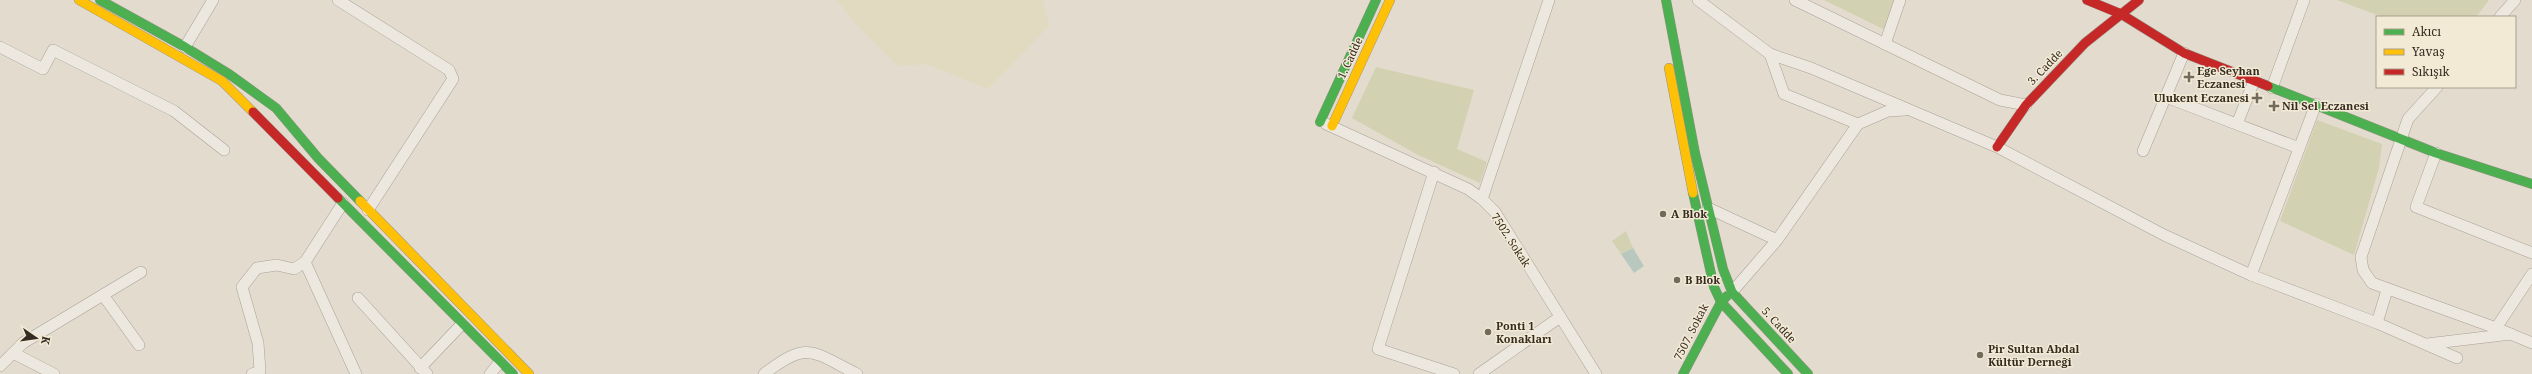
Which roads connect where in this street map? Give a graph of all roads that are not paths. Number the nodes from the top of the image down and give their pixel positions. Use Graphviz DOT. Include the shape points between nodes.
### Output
graph roads {
  1 [pos="79,0"];
  2 [pos="100,0"];
  3 [pos="213,0"];
  4 [pos="338,0"];
  5 [pos="1376,0"];
  6 [pos="1390,0"];
  7 [pos="1549,0"];
  8 [pos="1660,0"];
  9 [pos="1666,0"];
  10 [pos="1698,0"];
  11 [pos="1794,0"];
  12 [pos="1900,0"];
  13 [pos="2087,0"];
  14 [pos="2126,0"];
  15 [pos="2139,0"];
  16 [pos="2304,0"];
  17 [pos="2515,0"];
  18 [pos="2121,14"];
  19 [pos="2501,16"];
  20 [pos="1885,44"];
  21 [pos="0,47"];
  22 [pos="186,47"];
  23 [pos="2184,52"];
  24 [pos="1770,54"];
  25 [pos="2254,81"];
  26 [pos="2272,88"];
  27 [pos="2436,88"];
  28 [pos="2166,96"];
  29 [pos="2316,104"];
  30 [pos="2026,105"];
  31 [pos="1908,109"];
  32 [pos="1320,122"];
  33 [pos="1858,124"];
  34 [pos="2237,124"];
  35 [pos="1332,126"];
  36 [pos="2400,139"];
  37 [pos="1997,147"];
  38 [pos="2299,148"];
  39 [pos="224,150"];
  40 [pos="2143,151"];
  41 [pos="2436,153"];
  42 [pos="1434,172"];
  43 [pos="2532,184"];
  44 [pos="1482,199"];
  45 [pos="343,203"];
  46 [pos="1708,208"];
  47 [pos="368,210"];
  48 [pos="1777,240"];
  49 [pos="2532,253"];
  50 [pos="305,262"];
  51 [pos="142,272"];
  52 [pos="2532,274"];
  53 [pos="2251,275"];
  54 [pos="2387,290"];
  55 [pos="1732,292"];
  56 [pos="103,295"];
  57 [pos="358,298"];
  58 [pos="1720,302"];
  59 [pos="1560,317"];
  60 [pos="2378,323"];
  61 [pos="462,324"];
  62 [pos="2496,328"];
  63 [pos="2512,334"];
  64 [pos="2532,343"];
  65 [pos="2426,344"];
  66 [pos="139,345"];
  67 [pos="12,353"];
  68 [pos="2457,358"];
  69 [pos="500,362"];
  70 [pos="0,366"];
  71 [pos="423,371"];
  72 [pos="54,374"];
  73 [pos="252,374"];
  74 [pos="356,374"];
  75 [pos="490,374"];
  76 [pos="513,374"];
  77 [pos="529,374"];
  78 [pos="764,374"];
  79 [pos="857,374"];
  80 [pos="1454,374"];
  81 [pos="1479,374"];
  82 [pos="1596,374"];
  83 [pos="1683,374"];
  84 [pos="1788,374"];
  85 [pos="1808,374"];
  1 -- 45 [label="street" via="222,81"];
  2 -- 22 [label="street"];
  3 -- 22 [label="street"];
  4 -- 47 [label="street" via="449,70 454,78"];
  5 -- 32 [label="street, 1. Cadde"];
  6 -- 35 [label="street, 1. Cadde"];
  7 -- 44 [label="street"];
  8 -- 58 [label="street" via="1659,7 1682,142 1714,287"];
  9 -- 46 [label="street"];
  10 -- 24 [label="street"];
  11 -- 20 [label="street"];
  12 -- 20 [label="street"];
  13 -- 18 [label="street"];
  14 -- 18 [label="street" via="2122,4"];
  15 -- 18 [label="street, 3. Cadde"];
  16 -- 26 [label="street"];
  17 -- 19 [label="street"];
  18 -- 23 [label="street"];
  18 -- 30 [label="street, 3. Cadde" via="2085,42"];
  20 -- 30 [label="street" via="2000,100"];
  21 -- 39 [label="street" via="43,69 54,50 174,111"];
  22 -- 47 [label="street" via="276,108 318,158"];
  23 -- 25 [label="street"];
  23 -- 28 [label="street"];
  24 -- 31 [label="street" via="1811,68"];
  24 -- 33 [label="street" via="1784,94"];
  25 -- 26 [label="street"];
  25 -- 34 [label="street"];
  26 -- 29 [label="street"];
  27 -- 36 [label="street" via="2408,119"];
  28 -- 34 [label="street"];
  28 -- 40 [label="street"];
  29 -- 36 [label="street"];
  29 -- 38 [label="street"];
  30 -- 37 [label="street, 3. Cadde"];
  31 -- 33 [label="street" via="1888,111"];
  31 -- 37 [label="street"];
  32 -- 35 [label="street, 7502. Sokak"];
  33 -- 48 [label="street"];
  34 -- 38 [label="street"];
  35 -- 42 [label="street, 7502. Sokak"];
  36 -- 41 [label="street"];
  36 -- 54 [label="street" via="2361,257 2363,270 2372,283"];
  37 -- 53 [label="street" via="2164,236"];
  38 -- 53 [label="street"];
  41 -- 43 [label="street"];
  41 -- 49 [label="street" via="2416,206"];
  42 -- 44 [label="street, 7502. Sokak"];
  42 -- 80 [label="street" via="1378,348"];
  44 -- 59 [label="street, 7502. Sokak" via="1495,212"];
  45 -- 50 [label="street"];
  45 -- 61 [label="street"];
  46 -- 48 [label="street"];
  46 -- 55 [label="street" via="1723,269"];
  47 -- 77 [label="street"];
  48 -- 55 [label="street"];
  50 -- 73 [label="street" via="294,268 278,265 257,268 242,287 258,343 260,370"];
  50 -- 74 [label="street"];
  51 -- 56 [label="street"];
  52 -- 62 [label="street"];
  53 -- 60 [label="street"];
  54 -- 60 [label="street"];
  54 -- 62 [label="street"];
  55 -- 58 [label="street"];
  55 -- 85 [label="street, 5. Cadde"];
  56 -- 66 [label="street"];
  56 -- 67 [label="street" via="23,343"];
  57 -- 71 [label="street"];
  58 -- 83 [label="street, 7507. Sokak"];
  58 -- 84 [label="street"];
  59 -- 81 [label="street"];
  59 -- 82 [label="street, 7502. Sokak"];
  60 -- 65 [label="street"];
  61 -- 69 [label="street"];
  61 -- 71 [label="street"];
  62 -- 63 [label="street"];
  63 -- 64 [label="street"];
  63 -- 65 [label="street"];
  65 -- 68 [label="street"];
  67 -- 70 [label="street"];
  67 -- 72 [label="street"];
  69 -- 75 [label="street"];
  69 -- 76 [label="street"];
  78 -- 79 [label="street" via="785,358 801,352 815,353"];
}
